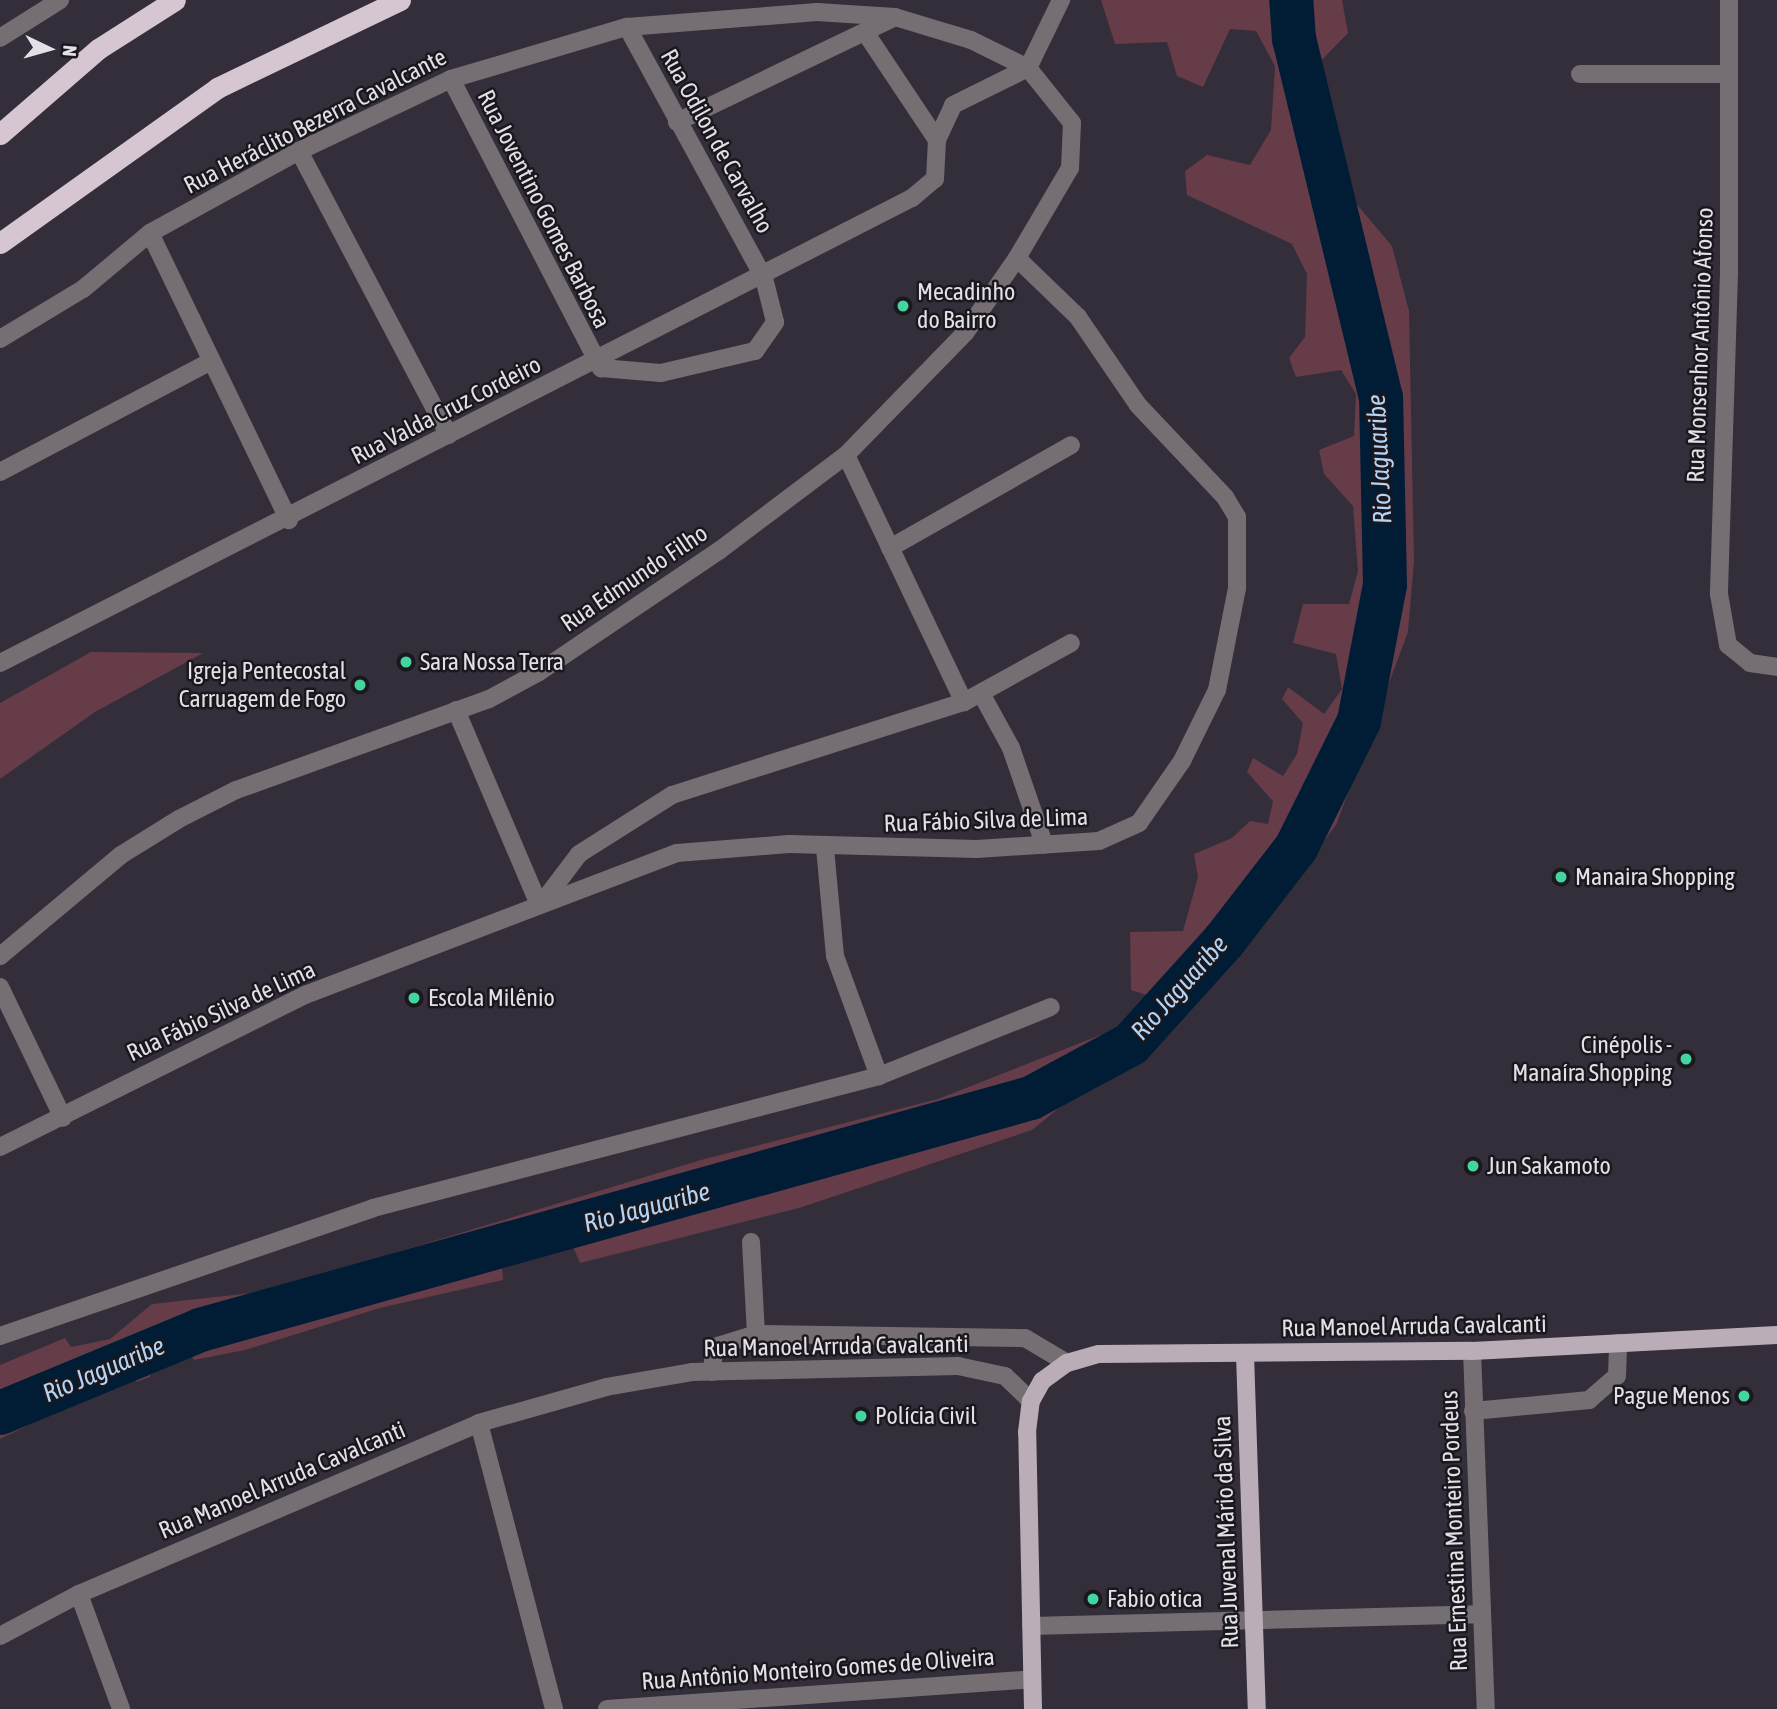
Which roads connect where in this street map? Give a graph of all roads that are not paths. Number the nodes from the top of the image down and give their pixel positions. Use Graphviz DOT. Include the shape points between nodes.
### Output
graph roads {
  1 [pos="60,0"];
  2 [pos="175,0"];
  3 [pos="400,0"];
  4 [pos="1061,0"];
  5 [pos="1729,0"];
  6 [pos="895,17"];
  7 [pos="627,27"];
  8 [pos="865,32"];
  9 [pos="0,38"];
  10 [pos="1028,68"];
  11 [pos="1580,74"];
  12 [pos="1729,74"];
  13 [pos="450,79"];
  14 [pos="677,122"];
  15 [pos="0,134"];
  16 [pos="937,140"];
  17 [pos="299,151"];
  18 [pos="150,233"];
  19 [pos="0,243"];
  20 [pos="1017,258"];
  21 [pos="764,278"];
  22 [pos="0,340"];
  23 [pos="211,361"];
  24 [pos="594,361"];
  25 [pos="449,435"];
  26 [pos="1071,445"];
  27 [pos="846,456"];
  28 [pos="0,472"];
  29 [pos="289,520"];
  30 [pos="890,548"];
  31 [pos="1071,643"];
  32 [pos="0,663"];
  33 [pos="1772,666"];
  34 [pos="982,695"];
  35 [pos="964,702"];
  36 [pos="456,710"];
  37 [pos="1044,844"];
  38 [pos="825,848"];
  39 [pos="541,900"];
  40 [pos="0,956"];
  41 [pos="0,987"];
  42 [pos="1051,1007"];
  43 [pos="879,1076"];
  44 [pos="63,1118"];
  45 [pos="0,1147"];
  46 [pos="751,1242"];
  47 [pos="756,1334"];
  48 [pos="1777,1335"];
  49 [pos="0,1336"];
  50 [pos="1618,1343"];
  51 [pos="1472,1351"];
  52 [pos="1245,1354"];
  53 [pos="1067,1363"];
  54 [pos="712,1372"];
  55 [pos="1031,1401"];
  56 [pos="1474,1412"];
  57 [pos="479,1423"];
  58 [pos="79,1594"];
  59 [pos="1480,1614"];
  60 [pos="1254,1620"];
  61 [pos="1031,1626"];
  62 [pos="0,1636"];
  63 [pos="1032,1679"];
  64 [pos="121,1709"];
  65 [pos="554,1709"];
  66 [pos="607,1709"];
  67 [pos="1033,1709"];
  68 [pos="1257,1709"];
  69 [pos="1486,1709"];
  1 -- 9 [label="street"];
  2 -- 15 [label="highway" via="98,49"];
  3 -- 19 [label="highway" via="217,88"];
  4 -- 10 [label="street"];
  5 -- 12 [label="street, Rua Monsenhor Antônio Afonso"];
  6 -- 7 [label="street, Rua Heráclito Bezerra Cavalcante" via="817,12"];
  6 -- 8 [label="street"];
  6 -- 10 [label="street, Rua Heráclito Bezerra Cavalcante" via="960,36"];
  7 -- 13 [label="street, Rua Heráclito Bezerra Cavalcante"];
  7 -- 14 [label="street, Rua Odilon de Carvalho"];
  8 -- 14 [label="street"];
  8 -- 16 [label="street"];
  10 -- 16 [label="street" via="958,100"];
  10 -- 20 [label="street, Rua Edmundo Filho" via="1066,113 1073,153 1065,179"];
  11 -- 12 [label="street"];
  12 -- 33 [label="street, Rua Monsenhor Antônio Afonso" via="1719,594 1728,645 1750,663"];
  13 -- 17 [label="street, Rua Heráclito Bezerra Cavalcante"];
  13 -- 24 [label="street, Rua Joventino Gomes Barbosa"];
  14 -- 21 [label="street, Rua Odilon de Carvalho"];
  16 -- 21 [label="street, Rua Valda Cruz Cordeiro" via="935,178 912,198"];
  17 -- 18 [label="street, Rua Heráclito Bezerra Cavalcante"];
  17 -- 25 [label="street"];
  18 -- 22 [label="street, Rua Heráclito Bezerra Cavalcante" via="83,289"];
  18 -- 23 [label="street"];
  20 -- 27 [label="street, Rua Edmundo Filho" via="965,333"];
  20 -- 37 [label="street, Rua Fábio Silva de Lima" via="1078,317 1138,405 1226,497 1239,538 1237,589 1217,690 1182,761 1149,810 1121,834"];
  21 -- 24 [label="street, Rua Valda Cruz Cordeiro"];
  21 -- 24 [label="street, Rua Odilon de Carvalho" via="775,322 755,351 647,375 612,373"];
  23 -- 28 [label="street"];
  23 -- 29 [label="street"];
  24 -- 25 [label="street, Rua Valda Cruz Cordeiro"];
  25 -- 29 [label="street, Rua Valda Cruz Cordeiro"];
  26 -- 30 [label="street"];
  27 -- 30 [label="street"];
  27 -- 36 [label="street, Rua Edmundo Filho" via="720,550 539,672"];
  29 -- 32 [label="street, Rua Valda Cruz Cordeiro"];
  30 -- 35 [label="street"];
  31 -- 34 [label="street"];
  34 -- 35 [label="street"];
  34 -- 37 [label="street" via="1011,748"];
  35 -- 39 [label="street" via="672,795 579,854"];
  36 -- 39 [label="street"];
  36 -- 40 [label="street, Rua Edmundo Filho" via="236,790 179,819 121,855"];
  37 -- 38 [label="street, Rua Fábio Silva de Lima"];
  38 -- 39 [label="street, Rua Fábio Silva de Lima" via="746,845 677,853"];
  38 -- 43 [label="street" via="835,956"];
  39 -- 44 [label="street, Rua Fábio Silva de Lima" via="262,1014"];
  41 -- 44 [label="street"];
  42 -- 43 [label="street"];
  43 -- 49 [label="street" via="373,1208"];
  44 -- 45 [label="street, Rua Fábio Silva de Lima"];
  46 -- 47 [label="street"];
  47 -- 53 [label="street" via="1025,1338"];
  47 -- 54 [label="street" via="714,1347"];
  48 -- 50 [label="main road, Rua Manoel Arruda Cavalcanti"];
  50 -- 51 [label="main road, Rua Manoel Arruda Cavalcanti"];
  50 -- 56 [label="street" via="1617,1376 1589,1400"];
  51 -- 52 [label="main road, Rua Manoel Arruda Cavalcanti"];
  51 -- 56 [label="street, Rua Ernestina Monteiro Pordeus"];
  52 -- 53 [label="main road, Rua Manoel Arruda Cavalcanti" via="1099,1354"];
  52 -- 60 [label="main road, Rua Juvenal Mário da Silva"];
  53 -- 55 [label="main road, Rua Manoel Arruda Cavalcanti" via="1042,1381"];
  54 -- 55 [label="street, Rua Manoel Arruda Cavalcanti" via="982,1368 1005,1377"];
  54 -- 57 [label="street, Rua Manoel Arruda Cavalcanti" via="606,1387"];
  55 -- 61 [label="main road"];
  56 -- 59 [label="street, Rua Ernestina Monteiro Pordeus"];
  57 -- 58 [label="street, Rua Manoel Arruda Cavalcanti"];
  57 -- 65 [label="street"];
  58 -- 62 [label="street, Rua Manoel Arruda Cavalcanti"];
  58 -- 64 [label="street"];
  59 -- 60 [label="street"];
  59 -- 69 [label="street, Rua Ernestina Monteiro Pordeus"];
  60 -- 61 [label="street"];
  60 -- 68 [label="main road, Rua Juvenal Mário da Silva"];
  61 -- 63 [label="main road"];
  63 -- 66 [label="street, Rua Antônio Monteiro Gomes de Oliveira"];
  63 -- 67 [label="main road"];
}
